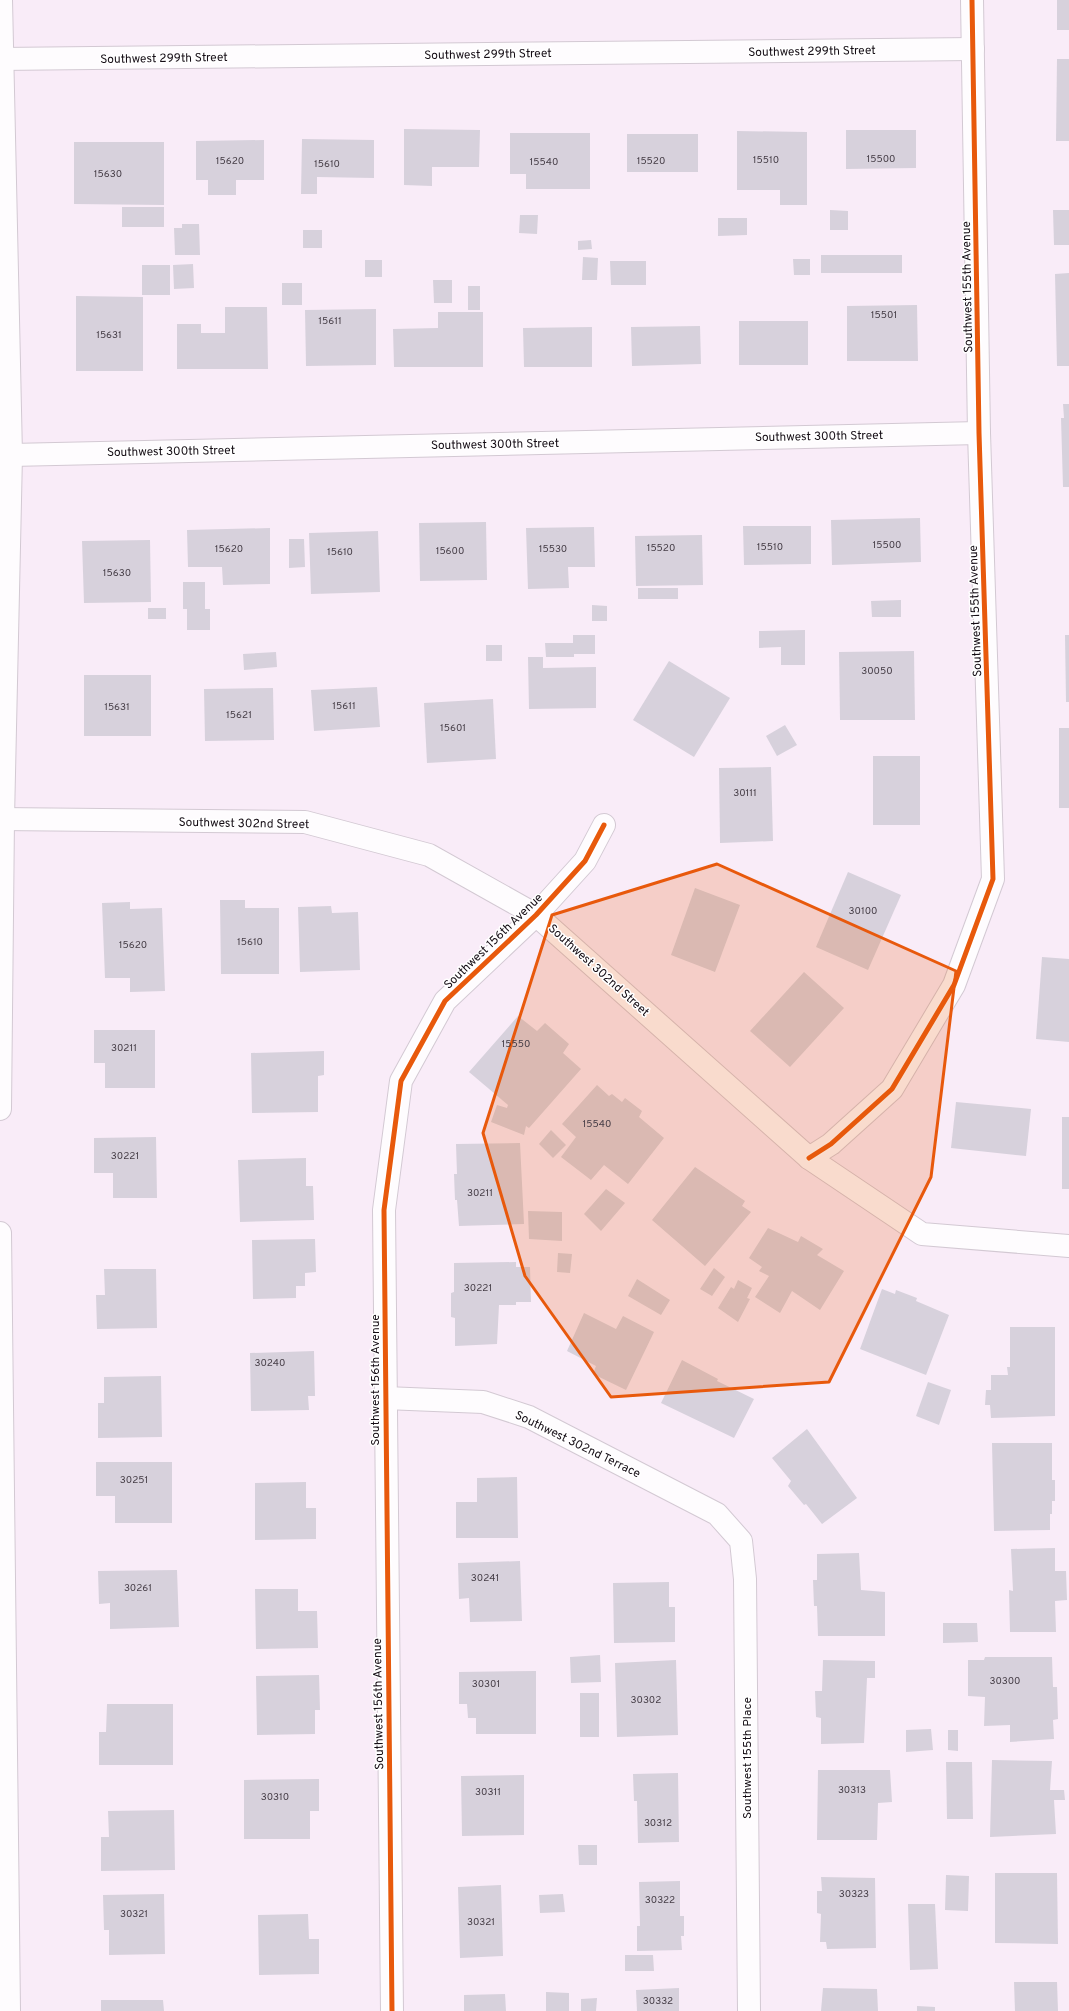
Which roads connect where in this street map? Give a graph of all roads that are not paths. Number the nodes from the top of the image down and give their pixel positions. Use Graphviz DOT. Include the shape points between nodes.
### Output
graph roads {
  1 [pos="2,0"];
  2 [pos="972,0"];
  3 [pos="973,49"];
  4 [pos="1,59"];
  5 [pos="979,432"];
  6 [pos="11,455"];
  7 [pos="1,819"];
  8 [pos="604,825"];
  9 [pos="536,915"];
  10 [pos="0,1109"];
  11 [pos="809,1158"];
  12 [pos="0,1234"];
  13 [pos="1069,1246"];
  14 [pos="385,1398"];
  15 [pos="717,1514"];
  16 [pos="6,2003"];
  17 [pos="392,2011"];
  18 [pos="749,2011"];
  1 -- 4 [label="street"];
  2 -- 3 [label="street, Southwest 155th Avenue"];
  3 -- 4 [label="street, Southwest 299th Street"];
  3 -- 5 [label="street, Southwest 155th Avenue"];
  4 -- 6 [label="street"];
  5 -- 6 [label="street, Southwest 300th Street"];
  5 -- 11 [label="street, Southwest 155th Avenue" via="994,879 954,985 892,1089 831,1144"];
  6 -- 7 [label="street"];
  7 -- 9 [label="street, Southwest 302nd Street" via="305,822 429,856"];
  7 -- 10 [label="street"];
  8 -- 9 [label="street, Southwest 156th Avenue" via="585,861"];
  9 -- 11 [label="street, Southwest 302nd Street"];
  9 -- 14 [label="street, Southwest 156th Avenue" via="445,1001 401,1081 384,1210"];
  11 -- 13 [label="street, Southwest 302nd Street" via="922,1234"];
  12 -- 16 [label="street"];
  14 -- 15 [label="street, Southwest 302nd Terrace" via="483,1402 529,1417"];
  14 -- 17 [label="street, Southwest 156th Avenue"];
  15 -- 18 [label="street, Southwest 155th Place" via="741,1542 745,1579"];
}
